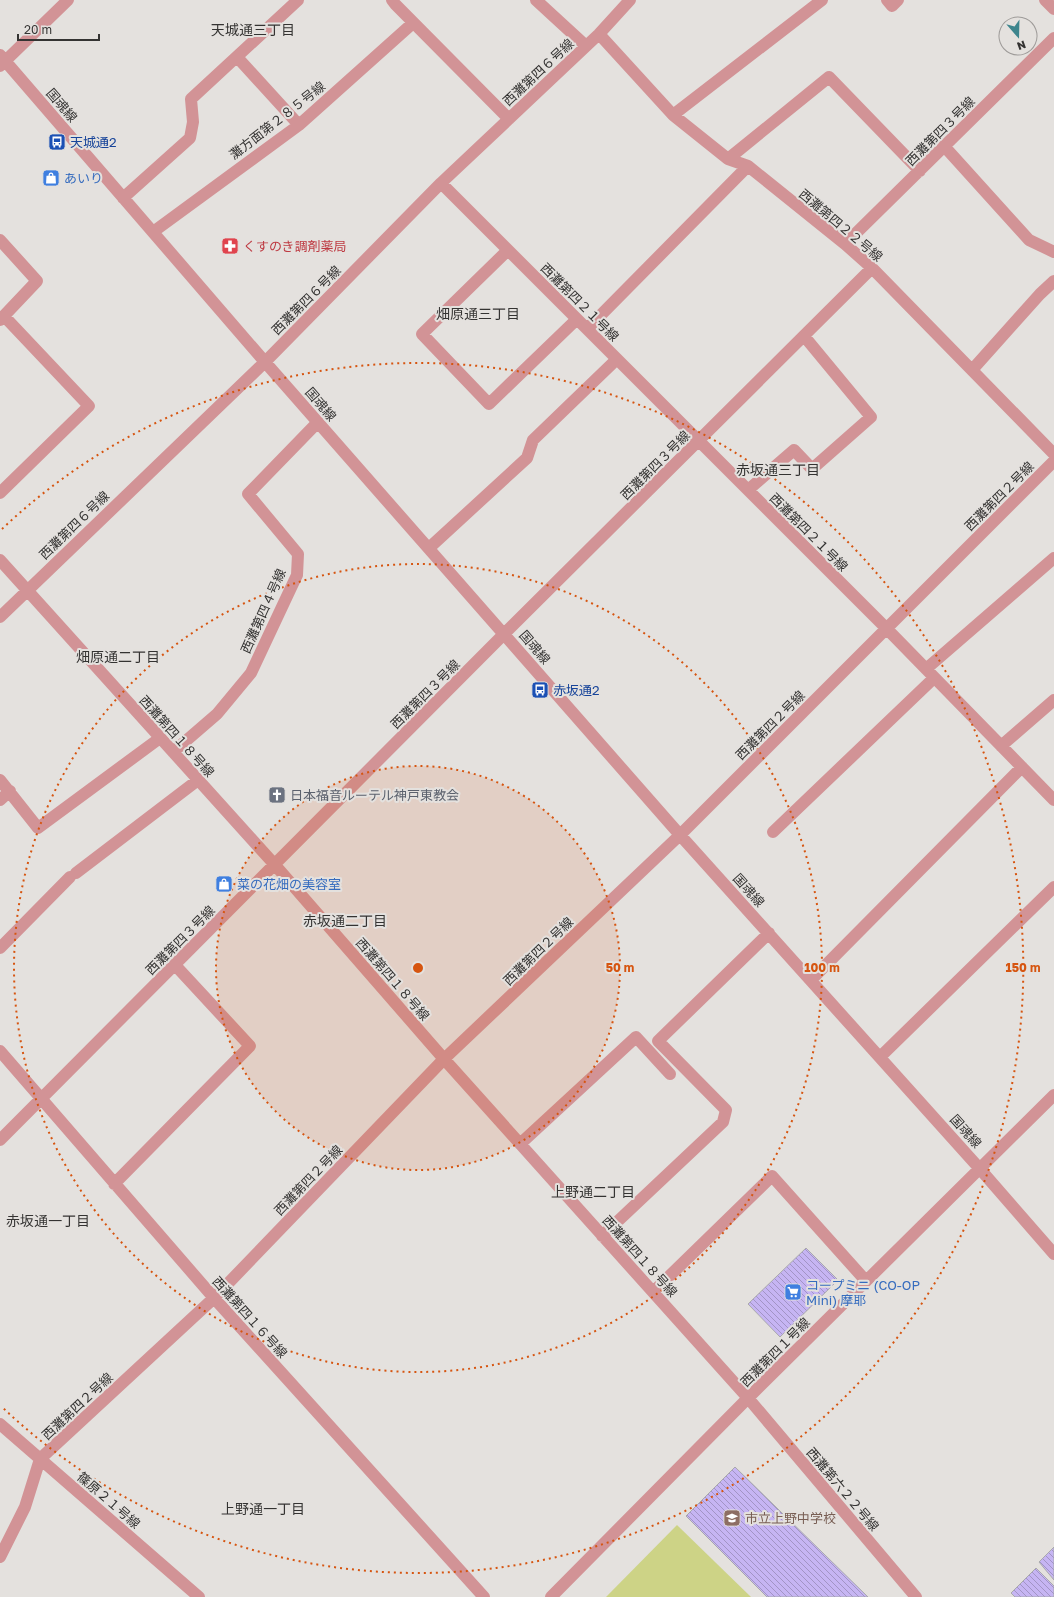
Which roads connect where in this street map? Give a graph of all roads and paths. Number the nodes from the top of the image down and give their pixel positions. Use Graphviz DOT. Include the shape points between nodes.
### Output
graph roads {
  1 [pos="68,0"];
  2 [pos="298,0"];
  3 [pos="392,0"];
  4 [pos="536,0"];
  5 [pos="630,0"];
  6 [pos="822,0"];
  7 [pos="887,0"];
  8 [pos="898,0"];
  9 [pos="1045,0"];
  10 [pos="1054,9"];
  11 [pos="413,23"];
  12 [pos="599,34"];
  13 [pos="1054,38"];
  14 [pos="586,46"];
  15 [pos="236,57"];
  16 [pos="2,61"];
  17 [pos="673,115"];
  18 [pos="509,118"];
  19 [pos="299,124"];
  20 [pos="944,146"];
  21 [pos="728,159"];
  22 [pos="748,166"];
  23 [pos="920,170"];
  24 [pos="441,183"];
  25 [pos="124,198"];
  26 [pos="153,232"];
  27 [pos="0,240"];
  28 [pos="845,244"];
  29 [pos="508,250"];
  30 [pos="1054,252"];
  31 [pos="872,268"];
  32 [pos="1054,281"];
  33 [pos="2,318"];
  34 [pos="577,319"];
  35 [pos="587,329"];
  36 [pos="804,336"];
  37 [pos="617,359"];
  38 [pos="265,362"];
  39 [pos="972,370"];
  40 [pos="318,422"];
  41 [pos="699,442"];
  42 [pos="1054,454"];
  43 [pos="1054,461"];
  44 [pos="748,490"];
  45 [pos="0,493"];
  46 [pos="429,548"];
  47 [pos="1054,558"];
  48 [pos="0,560"];
  49 [pos="27,590"];
  50 [pos="0,617"];
  51 [pos="887,629"];
  52 [pos="504,634"];
  53 [pos="930,673"];
  54 [pos="1054,700"];
  55 [pos="160,738"];
  56 [pos="1001,746"];
  57 [pos="173,752"];
  58 [pos="1022,767"];
  59 [pos="0,780"];
  60 [pos="198,780"];
  61 [pos="10,791"];
  62 [pos="0,800"];
  63 [pos="1054,800"];
  64 [pos="773,832"];
  65 [pos="680,835"];
  66 [pos="275,865"];
  67 [pos="1054,887"];
  68 [pos="769,933"];
  69 [pos="0,948"];
  70 [pos="175,965"];
  71 [pos="811,980"];
  72 [pos="0,1051"];
  73 [pos="880,1057"];
  74 [pos="444,1059"];
  75 [pos="670,1074"];
  76 [pos="1054,1095"];
  77 [pos="41,1100"];
  78 [pos="0,1140"];
  79 [pos="520,1144"];
  80 [pos="980,1169"];
  81 [pos="114,1184"];
  82 [pos="602,1236"];
  83 [pos="1054,1254"];
  84 [pos="866,1281"];
  85 [pos="653,1292"];
  86 [pos="214,1298"];
  87 [pos="748,1398"];
  88 [pos="0,1424"];
  89 [pos="40,1459"];
  90 [pos="0,1557"];
  91 [pos="199,1597"];
  92 [pos="484,1597"];
  93 [pos="551,1597"];
  94 [pos="916,1597"];
  1 -- 16 [label="street"];
  2 -- 15 [label="street"];
  3 -- 11 [label="street"];
  4 -- 14 [label="street"];
  5 -- 12 [label="street, 西灘第四６号線"];
  6 -- 17 [label="street"];
  7 -- 8 [label="street" via="892,6"];
  9 -- 10 [label="street"];
  11 -- 18 [label="street"];
  11 -- 19 [label="street, 灘方面第２８５号線"];
  12 -- 14 [label="street, 西灘第四６号線"];
  12 -- 17 [label="street, 西灘第四２２号線"];
  13 -- 20 [label="street, 西灘第四３号線"];
  14 -- 18 [label="street, 西灘第四６号線"];
  15 -- 19 [label="street"];
  15 -- 25 [label="street" via="191,99 193,122 190,138"];
  16 -- 25 [label="street, 国魂線"];
  17 -- 21 [label="street, 西灘第四２２号線"];
  18 -- 24 [label="street, 西灘第四６号線"];
  19 -- 26 [label="street, 灘方面第２８５号線"];
  20 -- 23 [label="street, 西灘第四３号線"];
  20 -- 30 [label="street" via="1029,240"];
  21 -- 22 [label="street, 西灘第四２２号線"];
  21 -- 23 [label="street" via="829,77"];
  22 -- 28 [label="street, 西灘第四２２号線"];
  22 -- 35 [label="street"];
  23 -- 28 [label="street, 西灘第四３号線"];
  24 -- 29 [label="street, 西灘第四２１号線"];
  24 -- 38 [label="street, 西灘第四６号線"];
  25 -- 26 [label="street, 国魂線"];
  26 -- 38 [label="street, 国魂線"];
  27 -- 33 [label="street" via="37,281"];
  28 -- 31 [label="street, 西灘第四２２号線"];
  29 -- 34 [label="street, 西灘第四２１号線"];
  29 -- 34 [label="street" via="422,334 488,404"];
  31 -- 36 [label="street, 西灘第四３号線"];
  31 -- 39 [label="street, 西灘第四２２号線"];
  32 -- 39 [label="street"];
  33 -- 45 [label="street" via="89,406"];
  34 -- 35 [label="street, 西灘第四２１号線"];
  35 -- 37 [label="street, 西灘第四２１号線"];
  36 -- 41 [label="street, 西灘第四３号線"];
  36 -- 44 [label="street" via="871,417 812,469 794,450"];
  37 -- 41 [label="street, 西灘第四２１号線"];
  37 -- 46 [label="street" via="533,440 527,458"];
  38 -- 40 [label="street, 国魂線"];
  38 -- 49 [label="street, 西灘第四６号線"];
  39 -- 42 [label="street, 西灘第四２２号線"];
  40 -- 46 [label="street, 国魂線"];
  40 -- 57 [label="street, 西灘第四４号線" via="248,494 298,554 297,575 251,673 217,714"];
  41 -- 44 [label="street, 西灘第四２１号線"];
  41 -- 52 [label="street, 西灘第四３号線"];
  43 -- 51 [label="street, 西灘第四２号線"];
  44 -- 51 [label="street, 西灘第四２１号線"];
  46 -- 52 [label="street, 国魂線"];
  47 -- 53 [label="street"];
  48 -- 49 [label="street, 西灘第四１８号線"];
  49 -- 50 [label="street, 西灘第四６号線"];
  49 -- 55 [label="street, 西灘第四１８号線"];
  51 -- 53 [label="street, 西灘第四２１号線"];
  51 -- 65 [label="street, 西灘第四２号線"];
  52 -- 65 [label="street, 国魂線"];
  52 -- 66 [label="street, 西灘第四３号線"];
  53 -- 56 [label="street, 西灘第四２１号線"];
  53 -- 64 [label="street"];
  54 -- 56 [label="street"];
  55 -- 57 [label="street, 西灘第四１８号線"];
  55 -- 61 [label="street" via="38,828"];
  56 -- 58 [label="street, 西灘第四２１号線"];
  57 -- 60 [label="street, 西灘第四１８号線"];
  58 -- 63 [label="street, 西灘第四２１号線"];
  58 -- 71 [label="street"];
  59 -- 61 [label="street"];
  60 -- 66 [label="street, 西灘第四１８号線"];
  60 -- 69 [label="street" via="73,875"];
  61 -- 62 [label="street"];
  65 -- 68 [label="street, 国魂線"];
  65 -- 74 [label="street, 西灘第四２号線"];
  66 -- 70 [label="street, 西灘第四３号線"];
  66 -- 74 [label="street, 西灘第四１８号線"];
  67 -- 73 [label="street"];
  68 -- 71 [label="street, 国魂線"];
  68 -- 82 [label="street" via="658,1041 726,1110 723,1122"];
  70 -- 77 [label="street, 西灘第四３号線"];
  70 -- 81 [label="street" via="250,1046"];
  71 -- 73 [label="street, 国魂線"];
  72 -- 77 [label="street, 西灘第四１６号線"];
  73 -- 80 [label="street, 国魂線"];
  74 -- 79 [label="street, 西灘第四１８号線"];
  74 -- 86 [label="street, 西灘第四２号線"];
  75 -- 79 [label="street" via="636,1037"];
  76 -- 80 [label="street, 西灘第四１号線"];
  77 -- 78 [label="street, 西灘第四３号線"];
  77 -- 81 [label="street, 西灘第四１６号線"];
  79 -- 82 [label="street, 西灘第四１８号線"];
  80 -- 83 [label="street, 国魂線"];
  80 -- 84 [label="street, 西灘第四１号線"];
  81 -- 86 [label="street, 西灘第四１６号線"];
  82 -- 85 [label="street, 西灘第四１８号線"];
  84 -- 85 [label="street" via="772,1176"];
  84 -- 87 [label="street, 西灘第四１号線"];
  85 -- 87 [label="street, 西灘第四１８号線"];
  86 -- 89 [label="street, 西灘第四２号線"];
  86 -- 92 [label="street, 西灘第四１６号線"];
  87 -- 93 [label="street, 西灘第四１号線"];
  87 -- 94 [label="street, 西灘第六２２号線"];
  88 -- 89 [label="street, 篠原２１号線"];
  89 -- 90 [label="street" via="25,1507"];
  89 -- 91 [label="street, 篠原２１号線"];
}
